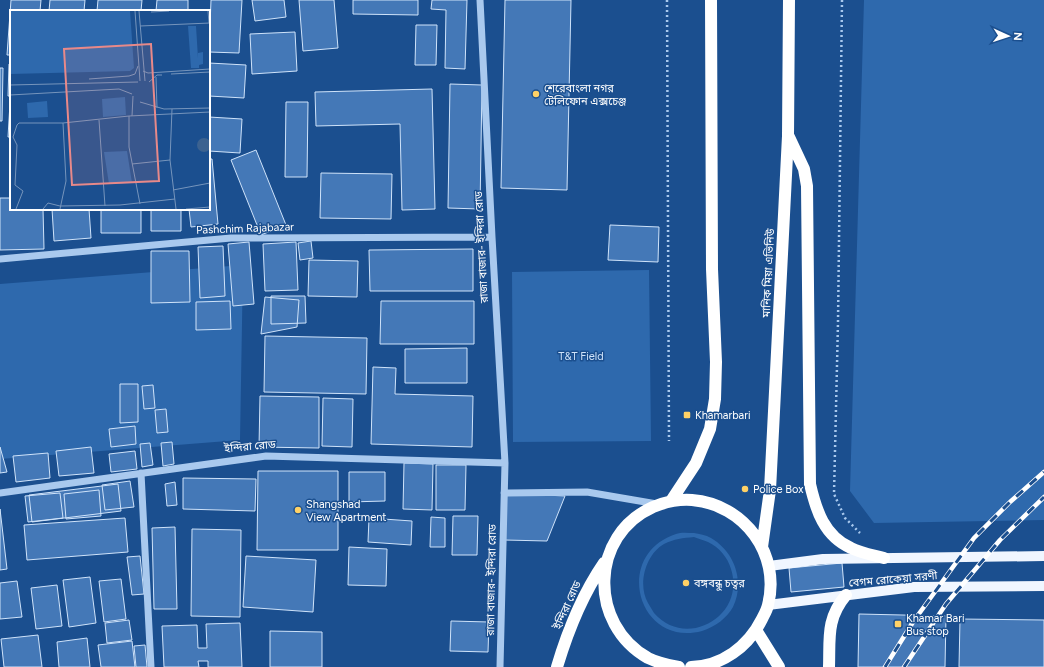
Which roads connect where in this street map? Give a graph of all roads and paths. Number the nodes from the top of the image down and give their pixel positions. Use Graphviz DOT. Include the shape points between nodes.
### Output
graph roads {
  1 [pos="480,0"];
  2 [pos="667,0"];
  3 [pos="711,0"];
  4 [pos="789,0"];
  5 [pos="842,0"];
  6 [pos="788,136"];
  7 [pos="492,237"];
  8 [pos="0,259"];
  9 [pos="668,441"];
  10 [pos="505,464"];
  11 [pos="141,472"];
  12 [pos="0,493"];
  13 [pos="504,493"];
  14 [pos="671,501"];
  15 [pos="659,505"];
  16 [pos="862,535"];
  17 [pos="762,547"];
  18 [pos="608,556"];
  19 [pos="1044,556"];
  20 [pos="884,558"];
  21 [pos="768,566"];
  22 [pos="1044,586"];
  23 [pos="846,595"];
  24 [pos="768,605"];
  25 [pos="756,630"];
  26 [pos="151,667"];
  27 [pos="500,667"];
  28 [pos="557,667"];
  29 [pos="679,667"];
  30 [pos="691,667"];
  31 [pos="779,667"];
  32 [pos="829,667"];
  1 -- 7 [label="street, রাজা বাজার- ইন্দিরা রোড"];
  2 -- 9 [label="path"];
  3 -- 14 [label="highway" via="715,399 710,429 696,463"];
  4 -- 6 [label="highway, মানিক মিয়া এভিনিউ"];
  5 -- 16 [label="path" via="834,494 845,518"];
  6 -- 17 [label="highway, মানিক মিয়া এভিনিউ" via="770,490"];
  6 -- 20 [label="highway" via="804,169 807,186 810,484 815,507 828,530 838,540 851,548"];
  7 -- 8 [label="street, Pashchim Rajabazar" via="232,238"];
  7 -- 10 [label="street, রাজা বাজার- ইন্দিরা রোড"];
  10 -- 11 [label="street, ইন্দিরা রোড" via="266,456"];
  10 -- 13 [label="street, রাজা বাজার- ইন্দিরা রোড"];
  11 -- 12 [label="street, ইন্দিরা রোড"];
  11 -- 26 [label="street"];
  13 -- 15 [label="street" via="587,492"];
  13 -- 27 [label="street, রাজা বাজার- ইন্দিরা রোড"];
  14 -- 15 [label="highway"];
  14 -- 17 [label="highway" via="691,500 710,503 729,511 745,523"];
  15 -- 18 [label="highway" via="642,513 626,526"];
  17 -- 21 [label="highway"];
  18 -- 28 [label="highway, ইন্দিরা রোড" via="583,597"];
  18 -- 29 [label="highway" via="604,586 606,604 621,636 648,658"];
  19 -- 20 [label="main road, বেগম রোকেয়া সরণী"];
  20 -- 21 [label="main road, বেগম রোকেয়া সরণী" via="822,558"];
  21 -- 24 [label="highway"];
  22 -- 23 [label="main road, বেগম রোকেয়া সরণী" via="914,587"];
  23 -- 24 [label="main road, বেগম রোকেয়া সরণী"];
  23 -- 32 [label="highway" via="837,605 832,617"];
  24 -- 25 [label="highway"];
  25 -- 30 [label="highway" via="732,655 699,667"];
  25 -- 31 [label="highway"];
}
